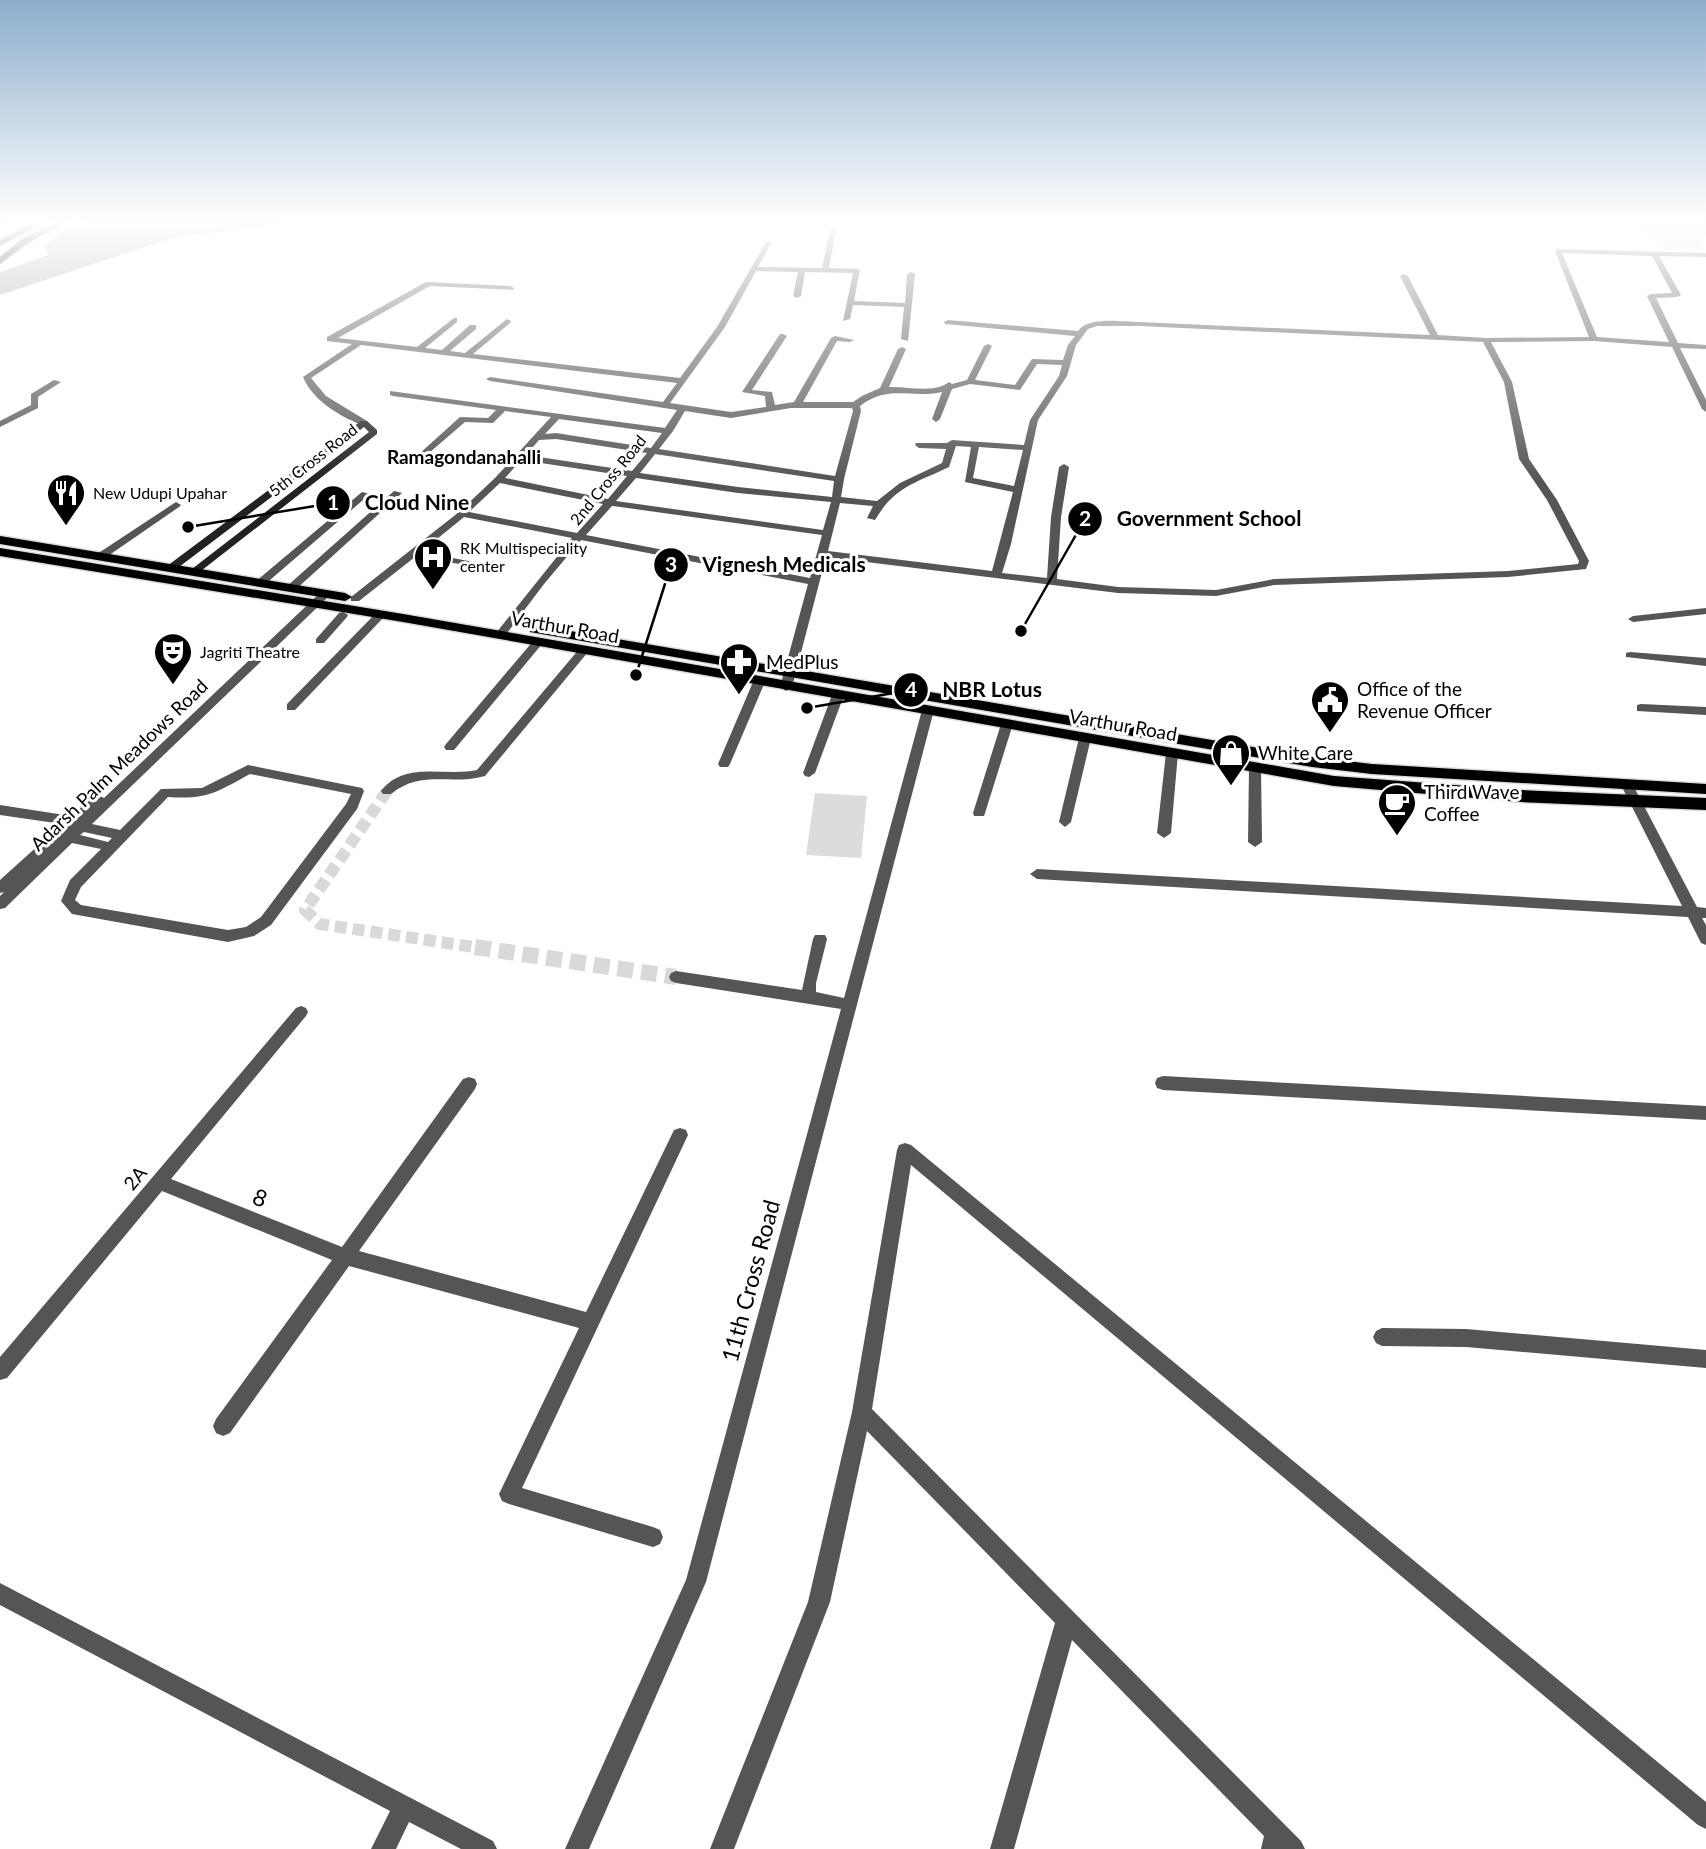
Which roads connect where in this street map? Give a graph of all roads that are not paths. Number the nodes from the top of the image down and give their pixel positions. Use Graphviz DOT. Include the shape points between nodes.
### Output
graph roads {
  1 [pos="385,308"];
  2 [pos="732,308"];
  3 [pos="849,308"];
  4 [pos="908,308"];
  5 [pos="1420,308"];
  6 [pos="1581,308"];
  7 [pos="1657,308"];
  8 [pos="846,319"];
  9 [pos="454,320"];
  10 [pos="507,321"];
  11 [pos="948,322"];
  12 [pos="473,327"];
  13 [pos="1080,334"];
  14 [pos="783,336"];
  15 [pos="1436,339"];
  16 [pos="1594,339"];
  17 [pos="850,340"];
  18 [pos="1486,341"];
  19 [pos="359,343"];
  20 [pos="1673,344"];
  21 [pos="988,346"];
  22 [pos="1706,347"];
  23 [pos="418,350"];
  24 [pos="443,353"];
  25 [pos="467,355"];
  26 [pos="525,362"];
  27 [pos="1066,363"];
  28 [pos="490,379"];
  29 [pos="505,381"];
  30 [pos="680,381"];
  31 [pos="57,382"];
  32 [pos="970,382"];
  33 [pos="949,385"];
  34 [pos="884,388"];
  35 [pos="393,393"];
  36 [pos="665,405"];
  37 [pos="797,405"];
  38 [pos="682,407"];
  39 [pos="503,408"];
  40 [pos="856,408"];
  41 [pos="771,409"];
  42 [pos="1706,409"];
  43 [pos="556,416"];
  44 [pos="936,419"];
  45 [pos="363,423"];
  46 [pos="0,424"];
  47 [pos="668,431"];
  48 [pos="535,438"];
  49 [pos="919,445"];
  50 [pos="950,446"];
  51 [pos="975,447"];
  52 [pos="1028,448"];
  53 [pos="652,452"];
  54 [pos="422,456"];
  55 [pos="518,457"];
  56 [pos="1064,467"];
  57 [pos="635,474"];
  58 [pos="839,479"];
  59 [pos="498,480"];
  60 [pos="1018,490"];
  61 [pos="397,493"];
  62 [pos="365,494"];
  63 [pos="836,501"];
  64 [pos="613,503"];
  65 [pos="878,504"];
  66 [pos="176,506"];
  67 [pos="462,514"];
  68 [pos="872,518"];
  69 [pos="827,533"];
  70 [pos="580,539"];
  71 [pos="0,549"];
  72 [pos="412,553"];
  73 [pos="821,554"];
  74 [pos="101,556"];
  75 [pos="475,565"];
  76 [pos="171,568"];
  77 [pos="193,572"];
  78 [pos="996,575"];
  79 [pos="814,582"];
  80 [pos="1052,583"];
  81 [pos="259,584"];
  82 [pos="290,589"];
  83 [pos="317,599"];
  84 [pos="355,599"];
  85 [pos="1706,611"];
  86 [pos="407,613"];
  87 [pos="381,614"];
  88 [pos="343,615"];
  89 [pos="1633,619"];
  90 [pos="504,630"];
  91 [pos="320,641"];
  92 [pos="538,642"];
  93 [pos="584,650"];
  94 [pos="1630,655"];
  95 [pos="1706,662"];
  96 [pos="789,680"];
  97 [pos="759,682"];
  98 [pos="838,695"];
  99 [pos="291,707"];
  100 [pos="1641,708"];
  101 [pos="928,710"];
  102 [pos="1706,711"];
  103 [pos="1007,724"];
  104 [pos="1085,738"];
  105 [pos="450,747"];
  106 [pos="1172,753"];
  107 [pos="724,764"];
  108 [pos="1255,768"];
  109 [pos="808,773"];
  110 [pos="1628,785"];
  111 [pos="1706,789"];
  112 [pos="387,791"];
  113 [pos="1635,801"];
  114 [pos="1706,804"];
  115 [pos="0,810"];
  116 [pos="979,813"];
  117 [pos="1065,822"];
  118 [pos="78,824"];
  119 [pos="1164,833"];
  120 [pos="123,835"];
  121 [pos="71,838"];
  122 [pos="1255,842"];
  123 [pos="111,847"];
  124 [pos="1037,874"];
  125 [pos="0,888"];
  126 [pos="0,904"];
  127 [pos="1699,912"];
  128 [pos="820,939"];
  129 [pos="1706,939"];
  130 [pos="676,977"];
  131 [pos="809,997"];
  132 [pos="850,1005"];
  133 [pos="301,1012"];
  134 [pos="1163,1083"];
  135 [pos="469,1084"];
  136 [pos="1706,1113"];
  137 [pos="680,1135"];
  138 [pos="159,1182"];
  139 [pos="344,1256"];
  140 [pos="589,1322"];
  141 [pos="1382,1337"];
  142 [pos="1706,1359"];
  143 [pos="0,1371"];
  144 [pos="862,1412"];
  145 [pos="223,1426"];
  146 [pos="653,1537"];
  147 [pos="0,1594"];
  148 [pos="1067,1619"];
  149 [pos="405,1806"];
  150 [pos="1706,1817"];
  151 [pos="1275,1840"];
  152 [pos="383,1849"];
  153 [pos="485,1849"];
  154 [pos="577,1849"];
  155 [pos="722,1849"];
  156 [pos="1002,1849"];
  157 [pos="1293,1849"];
  1 -- 19 [label="street" via="330,339"];
  2 -- 30 [label="street"];
  3 -- 8 [label="street"];
  4 -- 34 [label="street" via="904,344"];
  5 -- 15 [label="street"];
  6 -- 16 [label="street"];
  7 -- 20 [label="street"];
  9 -- 23 [label="street"];
  10 -- 25 [label="street"];
  11 -- 13 [label="street"];
  12 -- 24 [label="street"];
  13 -- 15 [label="street" via="1097,324 1140,324"];
  13 -- 27 [label="street"];
  14 -- 41 [label="street" via="746,392 769,394"];
  15 -- 18 [label="street"];
  16 -- 18 [label="street"];
  16 -- 20 [label="street"];
  17 -- 37 [label="street" via="835,338"];
  18 -- 80 [label="street" via="1508,382 1524,459 1552,500 1584,561 1582,567 1507,575 1274,582 1216,593"];
  19 -- 23 [label="street"];
  19 -- 45 [label="street, 5th Cross Road" via="307,377 309,386 321,396"];
  20 -- 22 [label="street"];
  20 -- 42 [label="street"];
  21 -- 32 [label="street"];
  23 -- 24 [label="street"];
  24 -- 25 [label="street"];
  25 -- 26 [label="street"];
  26 -- 29 [label="street"];
  26 -- 30 [label="street"];
  27 -- 32 [label="street" via="1034,362 1017,388"];
  27 -- 52 [label="street" via="1063,376 1034,420"];
  28 -- 29 [label="street"];
  29 -- 36 [label="street"];
  30 -- 36 [label="street"];
  31 -- 46 [label="street" via="34,396 34,406"];
  32 -- 33 [label="street"];
  33 -- 34 [label="street" via="937,391"];
  33 -- 44 [label="street"];
  34 -- 40 [label="street" via="868,394"];
  35 -- 39 [label="street"];
  36 -- 38 [label="street"];
  37 -- 40 [label="street"];
  37 -- 41 [label="street"];
  38 -- 41 [label="street" via="732,415"];
  38 -- 47 [label="street, 2nd Cross Road"];
  39 -- 43 [label="street"];
  39 -- 54 [label="street" via="490,421 463,419"];
  40 -- 58 [label="street"];
  43 -- 47 [label="street"];
  43 -- 48 [label="street"];
  45 -- 76 [label="street, 5th Cross Road"];
  45 -- 77 [label="street, 5th Cross Road" via="374,432"];
  47 -- 53 [label="street, 2nd Cross Road"];
  48 -- 53 [label="street" via="556,436"];
  48 -- 55 [label="street"];
  49 -- 50 [label="street"];
  50 -- 52 [label="street" via="957,442"];
  50 -- 65 [label="street" via="944,467 898,485"];
  51 -- 60 [label="street" via="968,480"];
  52 -- 60 [label="street"];
  53 -- 57 [label="street, 2nd Cross Road"];
  53 -- 58 [label="street"];
  55 -- 57 [label="street"];
  55 -- 59 [label="street"];
  56 -- 80 [label="street"];
  57 -- 63 [label="street"];
  57 -- 64 [label="street, 2nd Cross Road"];
  58 -- 63 [label="street"];
  59 -- 64 [label="street"];
  59 -- 67 [label="street"];
  60 -- 78 [label="street"];
  61 -- 82 [label="street"];
  62 -- 81 [label="street"];
  63 -- 65 [label="street"];
  63 -- 69 [label="street"];
  64 -- 69 [label="street"];
  64 -- 70 [label="street, 2nd Cross Road"];
  65 -- 68 [label="street"];
  66 -- 74 [label="street"];
  67 -- 70 [label="street"];
  67 -- 72 [label="street"];
  69 -- 73 [label="street"];
  70 -- 79 [label="street"];
  70 -- 90 [label="street, 2nd Cross Road"];
  71 -- 74 [label="main road, Varthur Road"];
  71 -- 83 [label="main road, Varthur Road"];
  72 -- 75 [label="street"];
  72 -- 84 [label="street"];
  73 -- 78 [label="street"];
  73 -- 79 [label="street"];
  74 -- 76 [label="main road, Varthur Road"];
  76 -- 77 [label="main road, Varthur Road"];
  77 -- 81 [label="main road, Varthur Road"];
  78 -- 80 [label="street"];
  79 -- 96 [label="street"];
  81 -- 82 [label="main road, Varthur Road"];
  82 -- 83 [label="main road, Varthur Road"];
  83 -- 84 [label="main road, Varthur Road"];
  83 -- 87 [label="main road, Varthur Road"];
  83 -- 118 [label="street, Adarsh Palm Meadows Road"];
  84 -- 86 [label="main road, Varthur Road"];
  85 -- 89 [label="street"];
  86 -- 87 [label="main road, Varthur Road"];
  86 -- 90 [label="main road, Varthur Road"];
  87 -- 99 [label="street"];
  88 -- 91 [label="street"];
  90 -- 92 [label="main road, Varthur Road"];
  90 -- 96 [label="main road, Varthur Road"];
  92 -- 93 [label="main road, Varthur Road"];
  92 -- 105 [label="street"];
  93 -- 97 [label="main road, Varthur Road"];
  93 -- 112 [label="street" via="481,773 469,777 418,774 398,779"];
  94 -- 95 [label="street"];
  96 -- 97 [label="main road, Varthur Road"];
  96 -- 98 [label="main road, Varthur Road"];
  96 -- 110 [label="main road, Varthur Road" via="1312,762"];
  97 -- 107 [label="street"];
  98 -- 101 [label="main road, Varthur Road"];
  98 -- 109 [label="street"];
  100 -- 102 [label="street"];
  101 -- 103 [label="main road, Varthur Road"];
  101 -- 132 [label="street, 11th Cross Road"];
  103 -- 104 [label="main road, Varthur Road"];
  103 -- 116 [label="street"];
  104 -- 106 [label="main road, Varthur Road"];
  104 -- 117 [label="street"];
  106 -- 108 [label="main road, Varthur Road"];
  106 -- 119 [label="street"];
  108 -- 113 [label="main road, Varthur Road" via="1345,782"];
  108 -- 122 [label="street"];
  110 -- 111 [label="main road, Varthur Road"];
  110 -- 113 [label="street"];
  113 -- 114 [label="main road, Varthur Road"];
  113 -- 127 [label="street"];
  115 -- 118 [label="street"];
  118 -- 120 [label="street"];
  118 -- 121 [label="street, Adarsh Palm Meadows Road"];
  118 -- 125 [label="street, Adarsh Palm Meadows Road"];
  120 -- 123 [label="street"];
  120 -- 123 [label="street" via="165,792 201,796 248,769 358,791 352,806 266,921 248,932 228,936 77,910 68,901 75,884"];
  121 -- 123 [label="street"];
  121 -- 126 [label="street, Adarsh Palm Meadows Road"];
  124 -- 127 [label="street"];
  127 -- 129 [label="street"];
  128 -- 131 [label="street" via="808,983"];
  130 -- 131 [label="street"];
  131 -- 132 [label="street"];
  132 -- 154 [label="street, 11th Cross Road" via="696,1583"];
  133 -- 138 [label="street, 2A"];
  134 -- 136 [label="street"];
  135 -- 139 [label="street"];
  137 -- 140 [label="street"];
  138 -- 139 [label="street, 8"];
  138 -- 143 [label="street, 2A"];
  139 -- 140 [label="street, 8"];
  139 -- 145 [label="street"];
  140 -- 146 [label="street" via="509,1494"];
  141 -- 142 [label="street" via="1466,1338"];
  144 -- 148 [label="street"];
  144 -- 150 [label="street" via="905,1150"];
  144 -- 155 [label="street" via="819,1602"];
  147 -- 149 [label="street"];
  148 -- 151 [label="street"];
  148 -- 156 [label="street"];
  149 -- 152 [label="street"];
  149 -- 153 [label="street"];
  151 -- 157 [label="street"];
}
